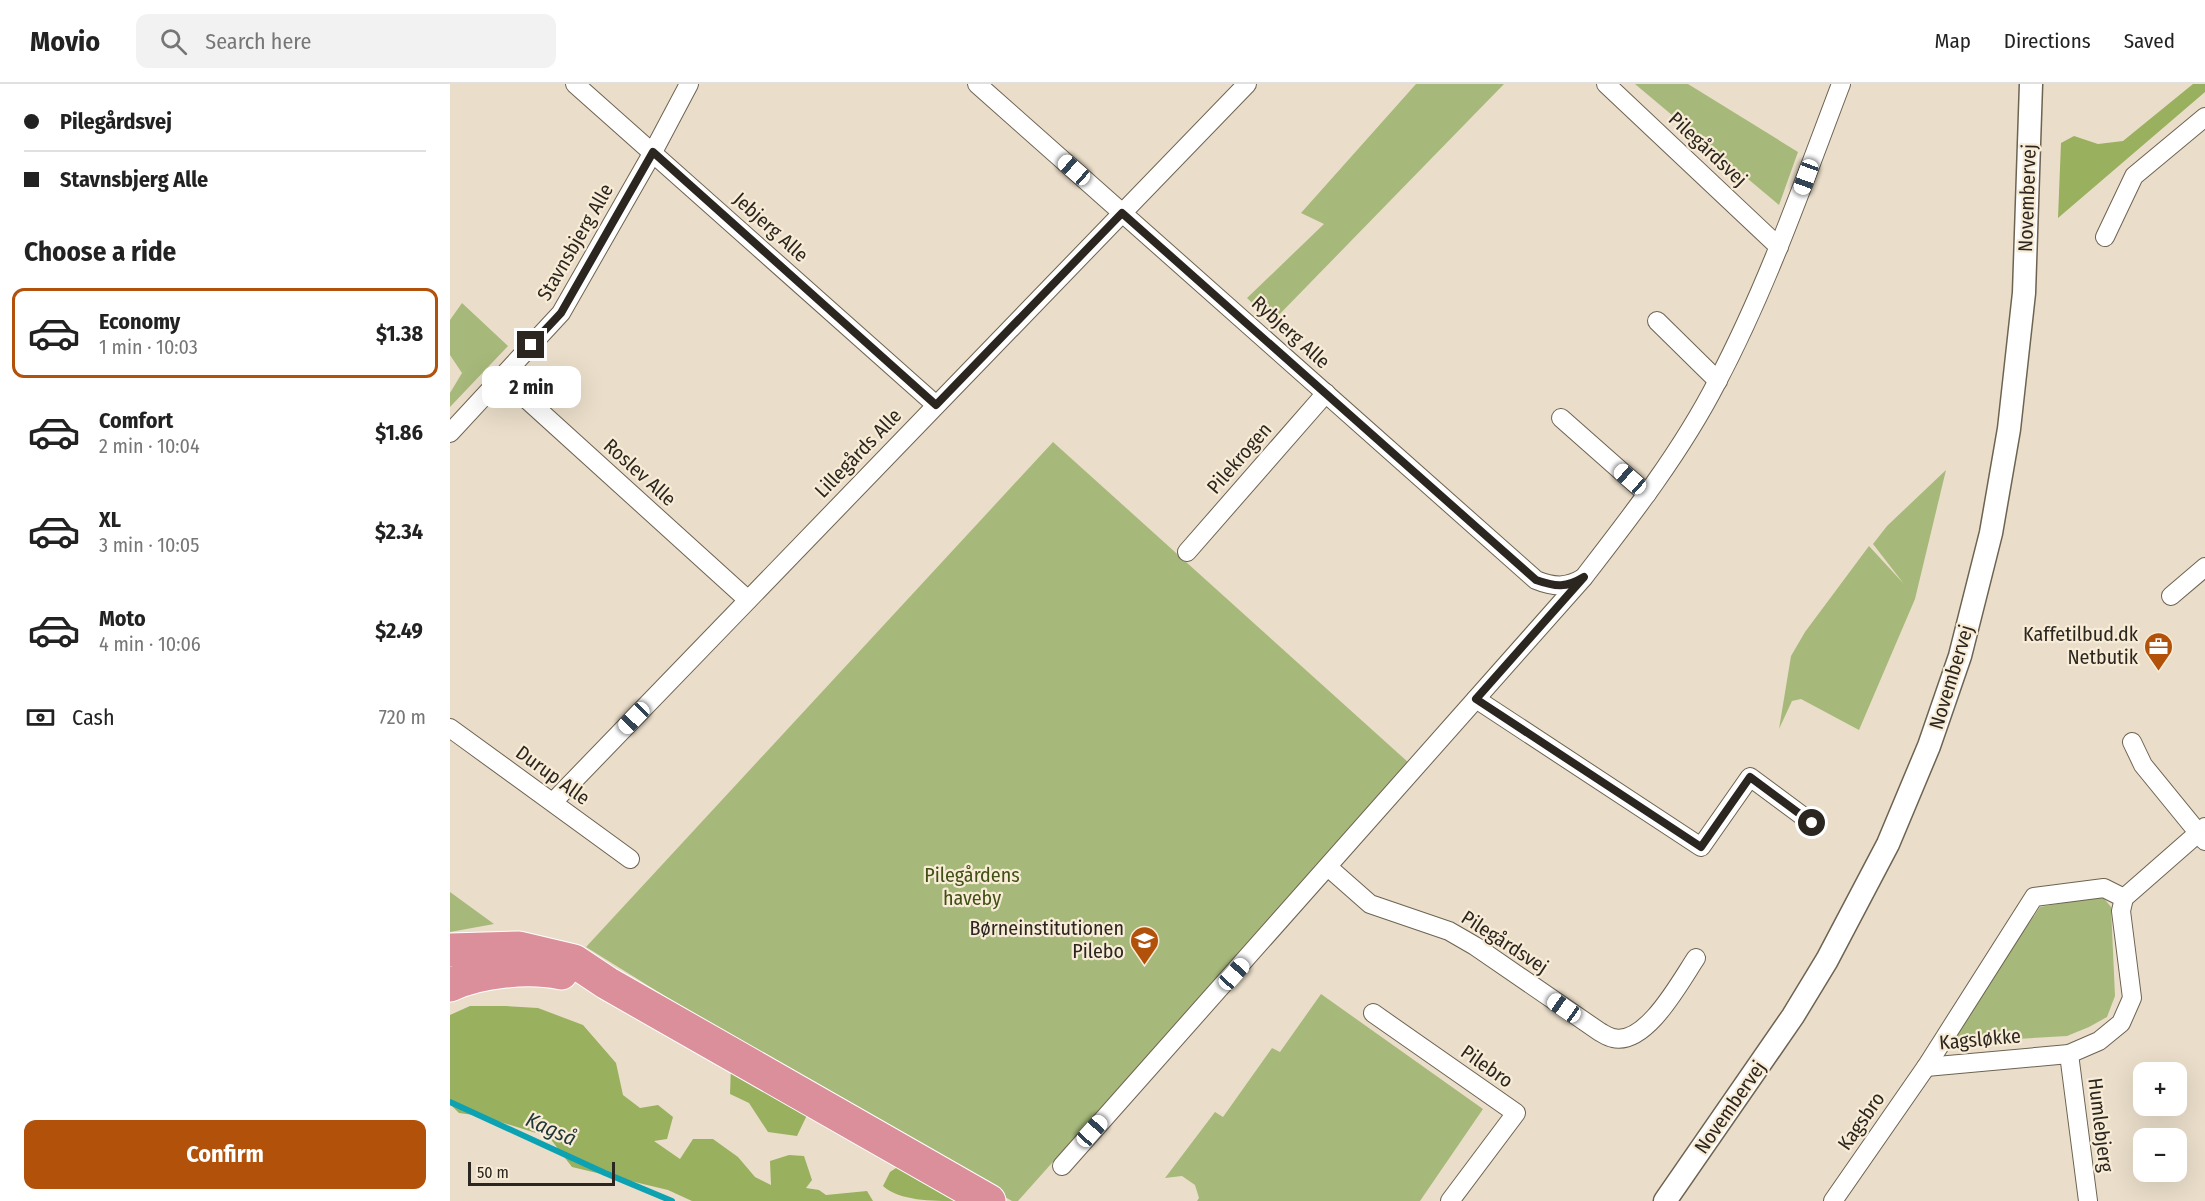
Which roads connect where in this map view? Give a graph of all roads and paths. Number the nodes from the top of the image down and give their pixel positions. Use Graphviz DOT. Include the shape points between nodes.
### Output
graph roads {
  1 [pos="575,84"];
  2 [pos="689,84"];
  3 [pos="977,84"];
  4 [pos="1247,84"];
  5 [pos="1606,84"];
  6 [pos="1841,84"];
  7 [pos="2031,84"];
  8 [pos="2205,117"];
  9 [pos="653,152"];
  10 [pos="1122,213"];
  11 [pos="2105,237"];
  12 [pos="1779,247"];
  13 [pos="1657,321"];
  14 [pos="502,377"];
  15 [pos="1718,381"];
  16 [pos="1326,393"];
  17 [pos="936,405"];
  18 [pos="1561,418"];
  19 [pos="450,433"];
  20 [pos="1647,494"];
  21 [pos="1186,552"];
  22 [pos="2205,567"];
  23 [pos="1584,577"];
  24 [pos="2171,596"];
  25 [pos="748,600"];
  26 [pos="1476,699"];
  27 [pos="450,728"];
  28 [pos="2133,742"];
  29 [pos="553,802"];
  30 [pos="1812,823"];
  31 [pos="2203,834"];
  32 [pos="630,859"];
  33 [pos="1328,867"];
  34 [pos="2124,898"];
  35 [pos="450,950"];
  36 [pos="1696,958"];
  37 [pos="607,983"];
  38 [pos="450,985"];
  39 [pos="1373,1013"];
  40 [pos="2069,1054"];
  41 [pos="1926,1066"];
  42 [pos="1062,1167"];
  43 [pos="989,1201"];
  44 [pos="1450,1201"];
  45 [pos="1665,1201"];
  46 [pos="1833,1201"];
  47 [pos="2088,1201"];
  1 -- 9 [label="street, Jebjerg Alle"];
  2 -- 9 [label="street, Stavnsbjerg Alle"];
  3 -- 10 [label="street, Rybjerg Alle"];
  4 -- 10 [label="street, Lillegårds Alle"];
  5 -- 12 [label="street, Pilegårdsvej"];
  6 -- 12 [label="street"];
  7 -- 45 [label="street, Novembervej" via="2024,293 2009,429 1991,533 1960,656 1929,746 1888,844 1827,960 1793,1016"];
  8 -- 11 [label="street" via="2134,176"];
  9 -- 14 [label="street, Stavnsbjerg Alle" via="561,313"];
  9 -- 17 [label="street, Jebjerg Alle"];
  10 -- 16 [label="street, Rybjerg Alle"];
  10 -- 17 [label="street, Lillegårds Alle"];
  12 -- 15 [label="street"];
  13 -- 15 [label="street"];
  14 -- 19 [label="street, Stavnsbjerg Alle"];
  14 -- 25 [label="street, Roslev Alle"];
  15 -- 20 [label="street"];
  16 -- 21 [label="street, Pilekrogen"];
  16 -- 23 [label="street, Rybjerg Alle" via="1536,580 1552,586 1572,585"];
  17 -- 25 [label="street, Lillegårds Alle"];
  18 -- 20 [label="street"];
  20 -- 23 [label="street"];
  22 -- 24 [label="street"];
  23 -- 26 [label="street"];
  25 -- 29 [label="street, Lillegårds Alle"];
  26 -- 30 [label="street" via="1701,847 1750,777"];
  26 -- 33 [label="street"];
  27 -- 29 [label="street, Durup Alle"];
  28 -- 31 [label="street" via="2143,765"];
  29 -- 32 [label="street, Durup Alle"];
  31 -- 34 [label="street"];
  33 -- 36 [label="street, Pilegårdsvej" via="1371,904 1449,930 1614,1039 1634,1036 1652,1022"];
  33 -- 42 [label="street"];
  34 -- 40 [label="street, Kagsløkke" via="2121,911 2132,998 2121,1023 2099,1041"];
  34 -- 41 [label="street, Kagsløkke" via="2104,888 2034,897"];
  35 -- 37 [label="highway" via="519,948 574,961"];
  37 -- 38 [label="highway" via="552,971 503,971"];
  37 -- 43 [label="highway"];
  39 -- 44 [label="street, Pilebro" via="1516,1113"];
  40 -- 41 [label="street, Kagsløkke"];
  40 -- 47 [label="street, Humlebjerg"];
  41 -- 46 [label="street, Kagsbro"];
}
